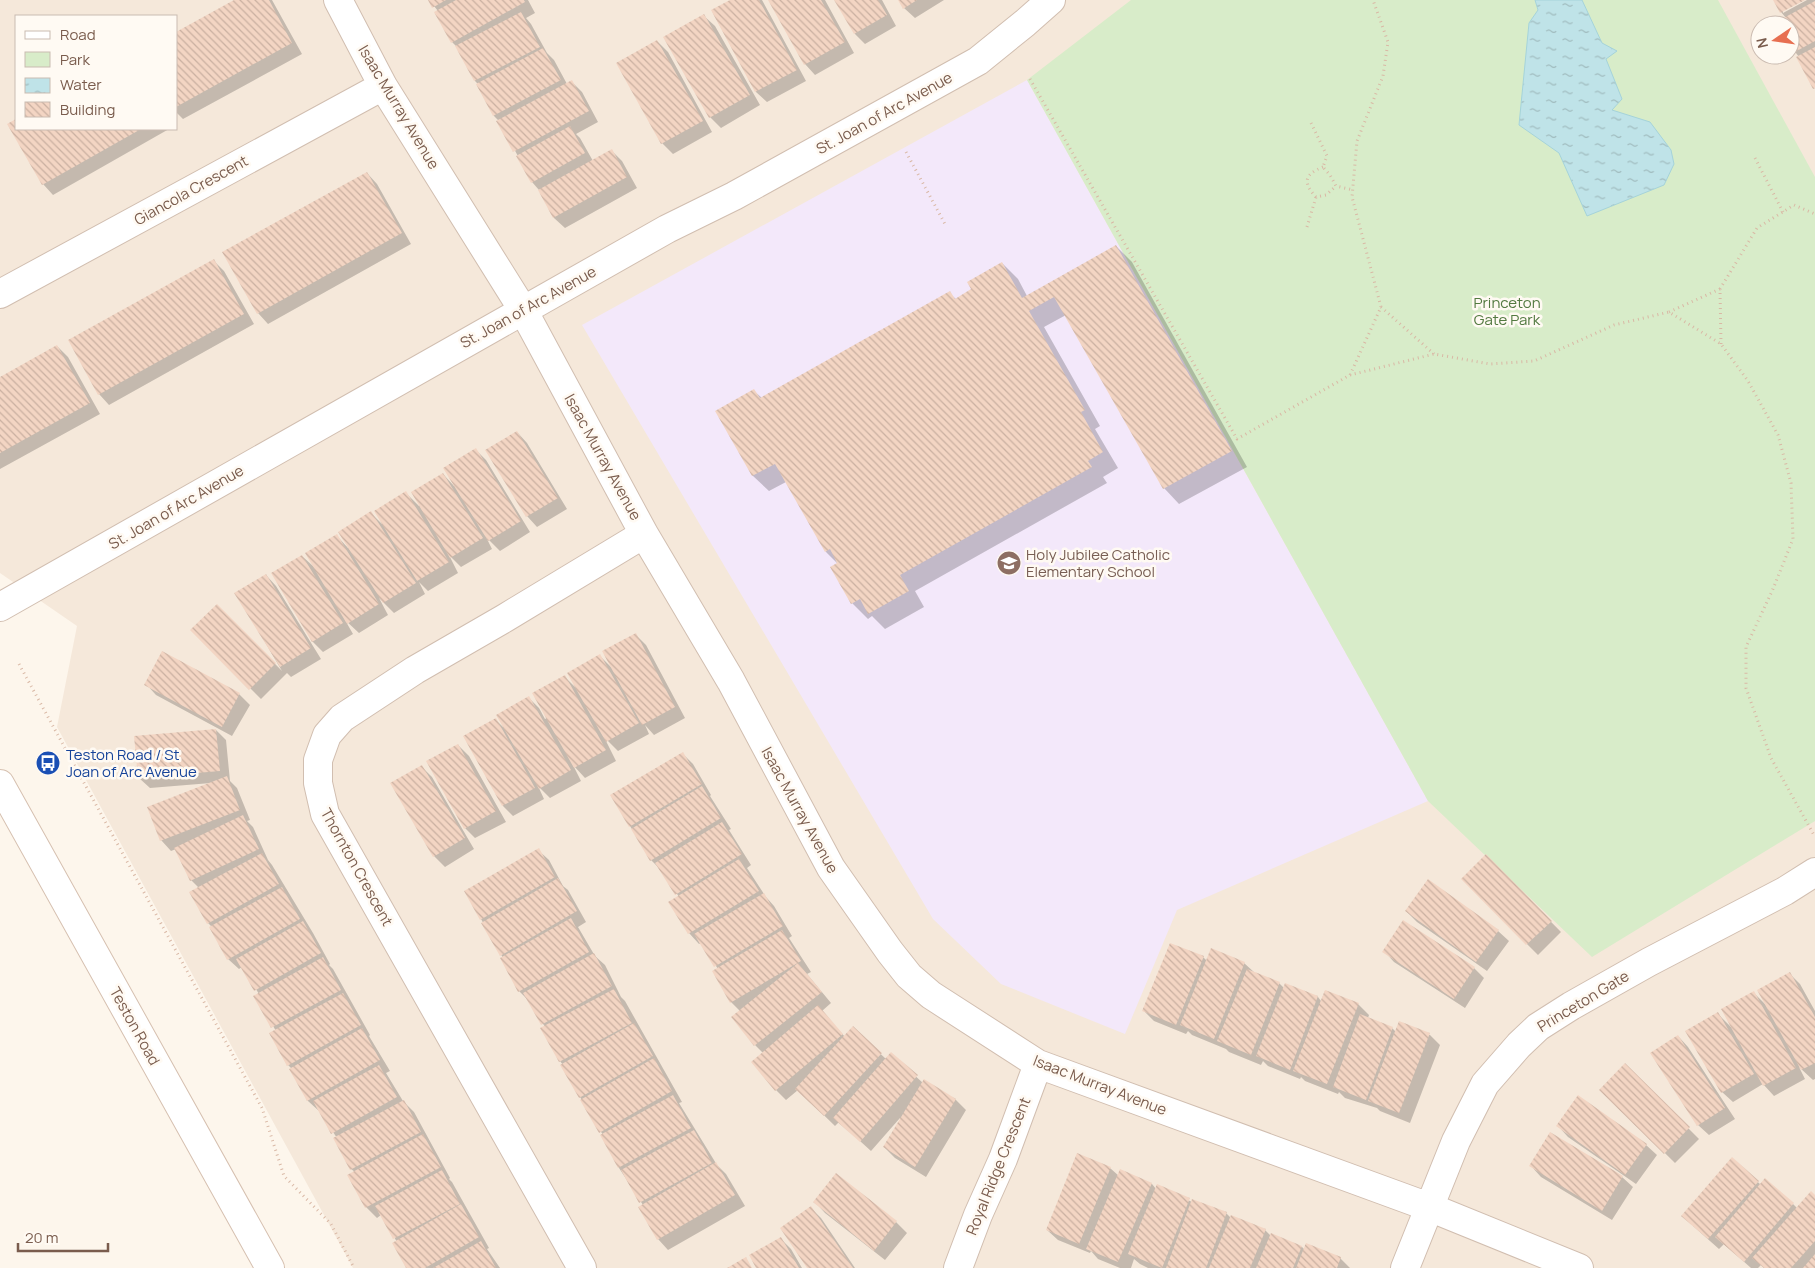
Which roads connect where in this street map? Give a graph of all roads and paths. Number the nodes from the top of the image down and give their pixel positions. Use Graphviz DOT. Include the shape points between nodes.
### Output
graph roads {
  1 [pos="338,0"];
  2 [pos="1051,0"];
  3 [pos="1373,0"];
  4 [pos="1030,79"];
  5 [pos="383,86"];
  6 [pos="1311,123"];
  7 [pos="906,152"];
  8 [pos="1755,158"];
  9 [pos="1323,167"];
  10 [pos="1336,186"];
  11 [pos="1353,190"];
  12 [pos="1316,197"];
  13 [pos="1784,212"];
  14 [pos="1815,214"];
  15 [pos="945,224"];
  16 [pos="1306,227"];
  17 [pos="1720,289"];
  18 [pos="0,294"];
  19 [pos="1381,307"];
  20 [pos="522,310"];
  21 [pos="1669,312"];
  22 [pos="1721,344"];
  23 [pos="1434,354"];
  24 [pos="1350,375"];
  25 [pos="644,534"];
  26 [pos="0,607"];
  27 [pos="19,664"];
  28 [pos="0,784"];
  29 [pos="1815,837"];
  30 [pos="1815,872"];
  31 [pos="1038,1064"];
  32 [pos="1429,1207"];
  33 [pos="270,1268"];
  34 [pos="354,1268"];
  35 [pos="582,1268"];
  36 [pos="958,1268"];
  37 [pos="1405,1268"];
  38 [pos="1579,1268"];
  1 -- 5 [label="street, Isaac Murray Avenue"];
  2 -- 20 [label="street, St. Joan of Arc Avenue" via="978,61"];
  3 -- 11 [label="path" via="1388,42 1383,76 1357,141"];
  4 -- 24 [label="path" via="1237,439"];
  5 -- 18 [label="street, Giancola Crescent"];
  5 -- 20 [label="street, Isaac Murray Avenue"];
  6 -- 9 [label="path" via="1327,156"];
  7 -- 15 [label="path"];
  8 -- 13 [label="path"];
  9 -- 10 [label="path"];
  9 -- 12 [label="path" via="1312,171 1307,180 1308,189"];
  10 -- 11 [label="path"];
  10 -- 12 [label="path" via="1326,195"];
  11 -- 19 [label="path" via="1352,197"];
  12 -- 16 [label="path"];
  13 -- 14 [label="path" via="1794,205"];
  13 -- 17 [label="path" via="1757,228"];
  17 -- 21 [label="path"];
  17 -- 22 [label="path"];
  19 -- 23 [label="path"];
  19 -- 24 [label="path"];
  20 -- 25 [label="street, Isaac Murray Avenue"];
  20 -- 26 [label="street, St. Joan of Arc Avenue"];
  21 -- 22 [label="path"];
  21 -- 23 [label="path" via="1614,325 1534,361 1490,364"];
  22 -- 29 [label="path" via="1748,380 1778,435 1791,483 1793,539 1746,647 1746,688 1771,758"];
  23 -- 24 [label="path"];
  25 -- 31 [label="street, Isaac Murray Avenue" via="731,681 830,868 890,952 908,976 931,994"];
  25 -- 35 [label="street, Thornton Crescent" via="415,670 342,718 327,735 318,760 318,783 325,814"];
  27 -- 34 [label="path" via="262,1108 284,1176 331,1224"];
  28 -- 33 [label="street, Teston Road"];
  30 -- 32 [label="street, Princeton Gate" via="1649,962 1538,1027 1486,1084 1456,1142"];
  31 -- 32 [label="street, Isaac Murray Avenue"];
  31 -- 36 [label="street, Royal Ridge Crescent"];
  32 -- 37 [label="street"];
  32 -- 38 [label="street, Isaac Murray Avenue"];
}
